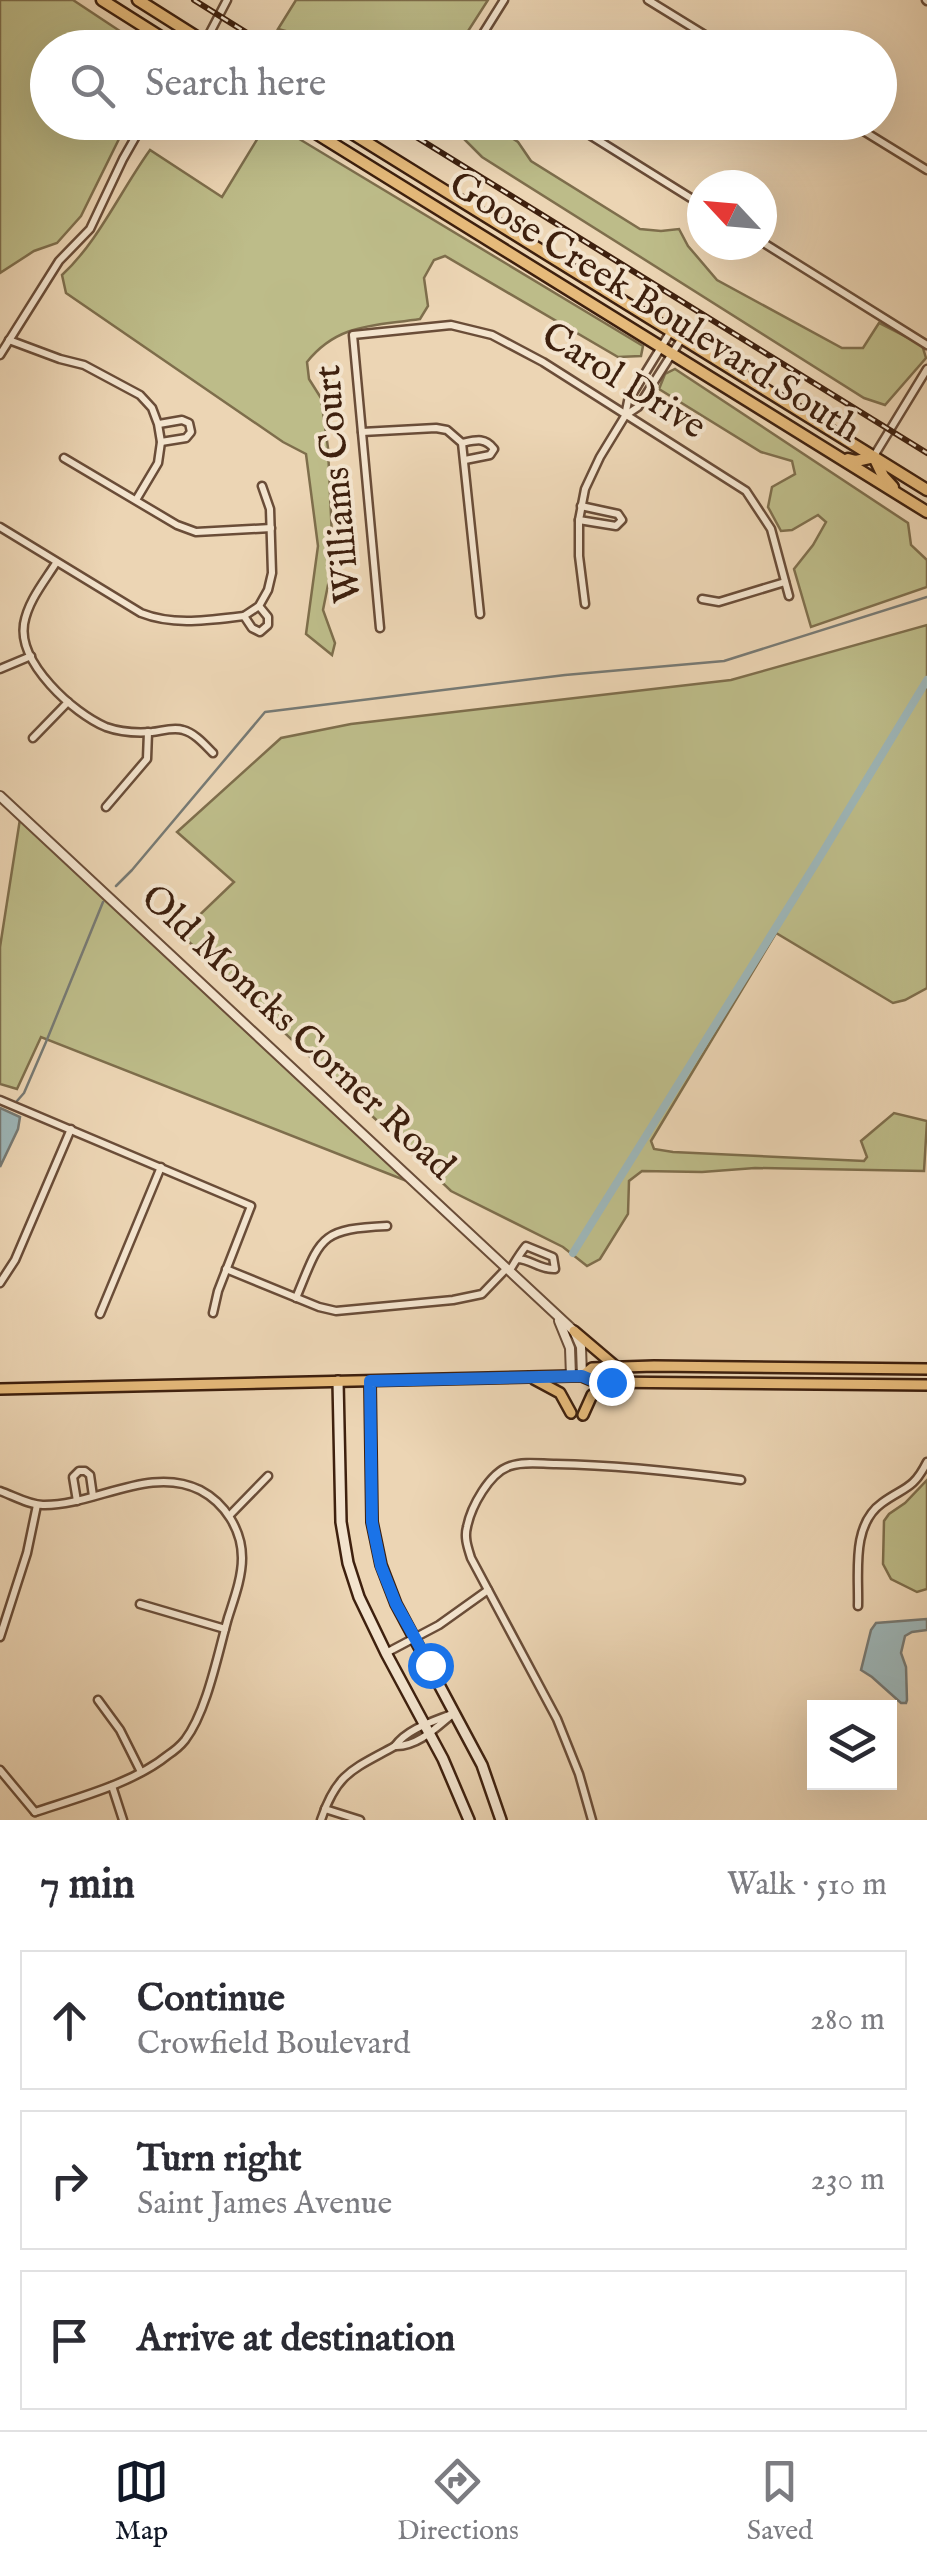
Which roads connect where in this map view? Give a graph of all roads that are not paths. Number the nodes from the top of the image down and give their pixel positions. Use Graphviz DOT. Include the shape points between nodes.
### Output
graph roads {
  1 [pos="102,0"];
  2 [pos="138,0"];
  3 [pos="227,0"];
  4 [pos="504,0"];
  5 [pos="648,0"];
  6 [pos="150,30"];
  7 [pos="180,30"];
  8 [pos="211,30"];
  9 [pos="485,30"];
  10 [pos="697,30"];
  11 [pos="133,140"];
  12 [pos="327,140"];
  13 [pos="363,140"];
  14 [pos="598,140"];
  15 [pos="878,140"];
  16 [pos="927,170"];
  17 [pos="687,196"];
  18 [pos="777,251"];
  19 [pos="353,335"];
  20 [pos="677,335"];
  21 [pos="9,340"];
  22 [pos="927,345"];
  23 [pos="666,350"];
  24 [pos="0,354"];
  25 [pos="927,369"];
  26 [pos="624,416"];
  27 [pos="158,424"];
  28 [pos="362,432"];
  29 [pos="161,442"];
  30 [pos="462,443"];
  31 [pos="828,451"];
  32 [pos="874,457"];
  33 [pos="64,458"];
  34 [pos="465,460"];
  35 [pos="262,486"];
  36 [pos="927,490"];
  37 [pos="904,498"];
  38 [pos="136,500"];
  39 [pos="582,506"];
  40 [pos="927,512"];
  41 [pos="579,520"];
  42 [pos="0,527"];
  43 [pos="271,528"];
  44 [pos="56,563"];
  45 [pos="785,582"];
  46 [pos="790,596"];
  47 [pos="702,599"];
  48 [pos="585,604"];
  49 [pos="259,606"];
  50 [pos="480,614"];
  51 [pos="244,616"];
  52 [pos="380,628"];
  53 [pos="31,656"];
  54 [pos="0,669"];
  55 [pos="68,702"];
  56 [pos="148,732"];
  57 [pos="34,738"];
  58 [pos="213,753"];
  59 [pos="0,796"];
  60 [pos="106,807"];
  61 [pos="0,1100"];
  62 [pos="71,1129"];
  63 [pos="161,1168"];
  64 [pos="387,1226"];
  65 [pos="517,1258"];
  66 [pos="226,1269"];
  67 [pos="508,1269"];
  68 [pos="0,1282"];
  69 [pos="296,1298"];
  70 [pos="554,1312"];
  71 [pos="100,1314"];
  72 [pos="213,1314"];
  73 [pos="574,1331"];
  74 [pos="622,1367"];
  75 [pos="927,1369"];
  76 [pos="576,1376"];
  77 [pos="531,1378"];
  78 [pos="338,1381"];
  79 [pos="370,1381"];
  80 [pos="611,1382"];
  81 [pos="927,1385"];
  82 [pos="0,1389"];
  83 [pos="571,1413"];
  84 [pos="583,1415"];
  85 [pos="927,1462"];
  86 [pos="268,1476"];
  87 [pos="741,1480"];
  88 [pos="0,1492"];
  89 [pos="93,1496"];
  90 [pos="77,1501"];
  91 [pos="37,1506"];
  92 [pos="230,1515"];
  93 [pos="488,1590"];
  94 [pos="140,1604"];
  95 [pos="858,1606"];
  96 [pos="225,1629"];
  97 [pos="0,1638"];
  98 [pos="414,1638"];
  99 [pos="386,1653"];
  100 [pos="98,1700"];
  101 [pos="454,1712"];
  102 [pos="427,1729"];
  103 [pos="0,1770"];
  104 [pos="141,1772"];
  105 [pos="112,1786"];
  106 [pos="325,1809"];
  107 [pos="35,1816"];
  108 [pos="123,1820"];
  109 [pos="321,1820"];
  110 [pos="360,1820"];
  111 [pos="469,1820"];
  112 [pos="501,1820"];
  113 [pos="592,1820"];
  1 -- 6 [label="highway"];
  2 -- 7 [label="highway"];
  3 -- 8 [label="street"];
  4 -- 9 [label="street"];
  5 -- 10 [label="street"];
  11 -- 21 [label="street" via="90,229 59,260"];
  12 -- 23 [label="highway, Goose Creek Boulevard South"];
  13 -- 20 [label="highway"];
  14 -- 17 [label="street"];
  15 -- 16 [label="street"];
  18 -- 22 [label="street"];
  19 -- 26 [label="street, Carol Drive" via="451,325 492,335"];
  19 -- 28 [label="street, Williams Court"];
  20 -- 23 [label="street"];
  20 -- 23 [label="street"];
  20 -- 32 [label="highway"];
  21 -- 24 [label="street"];
  21 -- 27 [label="street" via="84,365 140,396"];
  23 -- 26 [label="street" via="628,400"];
  23 -- 31 [label="highway, Goose Creek Boulevard South"];
  25 -- 32 [label="street"];
  26 -- 39 [label="street"];
  26 -- 45 [label="street, Carol Drive" via="746,491 770,529"];
  27 -- 29 [label="street"];
  27 -- 29 [label="street" via="190,424 186,438"];
  28 -- 30 [label="street" via="436,428"];
  28 -- 52 [label="street, Williams Court"];
  29 -- 38 [label="street" via="158,463"];
  30 -- 34 [label="street"];
  30 -- 34 [label="street" via="482,439 494,448"];
  31 -- 32 [label="highway" via="856,461"];
  31 -- 37 [label="highway, Goose Creek Boulevard South"];
  32 -- 36 [label="highway"];
  32 -- 37 [label="highway"];
  33 -- 38 [label="street"];
  34 -- 50 [label="street"];
  35 -- 43 [label="street"];
  37 -- 40 [label="highway, Goose Creek Boulevard South"];
  38 -- 43 [label="street" via="196,532"];
  39 -- 41 [label="street"];
  39 -- 41 [label="street" via="622,520 616,526"];
  41 -- 48 [label="street"];
  42 -- 44 [label="street"];
  43 -- 49 [label="street" via="272,573"];
  44 -- 51 [label="street" via="160,620"];
  44 -- 53 [label="street" via="24,621"];
  45 -- 46 [label="street, Carol Drive"];
  45 -- 47 [label="street" via="720,602"];
  49 -- 51 [label="street"];
  49 -- 51 [label="street" via="268,617 265,630 252,628"];
  53 -- 54 [label="street"];
  53 -- 55 [label="street"];
  55 -- 56 [label="street" via="106,727"];
  55 -- 57 [label="street"];
  56 -- 58 [label="street" via="186,730"];
  56 -- 60 [label="street" via="147,760"];
  59 -- 67 [label="street, Old Moncks Corner Road"];
  61 -- 62 [label="street"];
  62 -- 63 [label="street"];
  62 -- 68 [label="street"];
  63 -- 66 [label="street" via="251,1206"];
  63 -- 71 [label="street"];
  64 -- 69 [label="street" via="334,1232 321,1244"];
  65 -- 65 [label="street" via="526,1246 553,1257 555,1270"];
  65 -- 67 [label="street"];
  66 -- 69 [label="street"];
  66 -- 72 [label="street"];
  67 -- 69 [label="street" via="482,1294 454,1300 336,1311"];
  67 -- 70 [label="street, Old Moncks Corner Road"];
  70 -- 73 [label="street, Old Moncks Corner Road"];
  70 -- 76 [label="street"];
  73 -- 74 [label="main road"];
  73 -- 76 [label="street" via="580,1348"];
  74 -- 75 [label="main road"];
  74 -- 76 [label="main road"];
  76 -- 77 [label="main road"];
  76 -- 80 [label="main road"];
  77 -- 79 [label="main road"];
  77 -- 83 [label="main road" via="560,1392"];
  78 -- 79 [label="main road"];
  78 -- 82 [label="main road"];
  78 -- 99 [label="main road" via="348,1563"];
  79 -- 98 [label="main road" via="372,1522 381,1566"];
  80 -- 81 [label="main road"];
  80 -- 84 [label="main road" via="592,1395"];
  85 -- 95 [label="street" via="913,1484 869,1515 862,1530"];
  86 -- 92 [label="street"];
  87 -- 93 [label="street" via="586,1465 506,1466 483,1492 466,1528 470,1558"];
  88 -- 91 [label="street"];
  89 -- 90 [label="street"];
  89 -- 90 [label="street" via="90,1475 79,1471 73,1477"];
  89 -- 92 [label="street" via="178,1484 200,1490"];
  90 -- 91 [label="street"];
  91 -- 97 [label="street"];
  92 -- 96 [label="street" via="242,1559"];
  93 -- 98 [label="street"];
  93 -- 113 [label="street" via="557,1719"];
  94 -- 96 [label="street"];
  96 -- 104 [label="street" via="185,1740"];
  98 -- 99 [label="street"];
  98 -- 101 [label="main road"];
  99 -- 102 [label="main road"];
  100 -- 104 [label="street"];
  101 -- 102 [label="street"];
  101 -- 112 [label="main road"];
  102 -- 106 [label="street" via="352,1770"];
  102 -- 111 [label="main road"];
  103 -- 107 [label="street"];
  104 -- 105 [label="street"];
  105 -- 107 [label="street"];
  105 -- 108 [label="street"];
  106 -- 109 [label="street"];
  106 -- 110 [label="street"];
}
